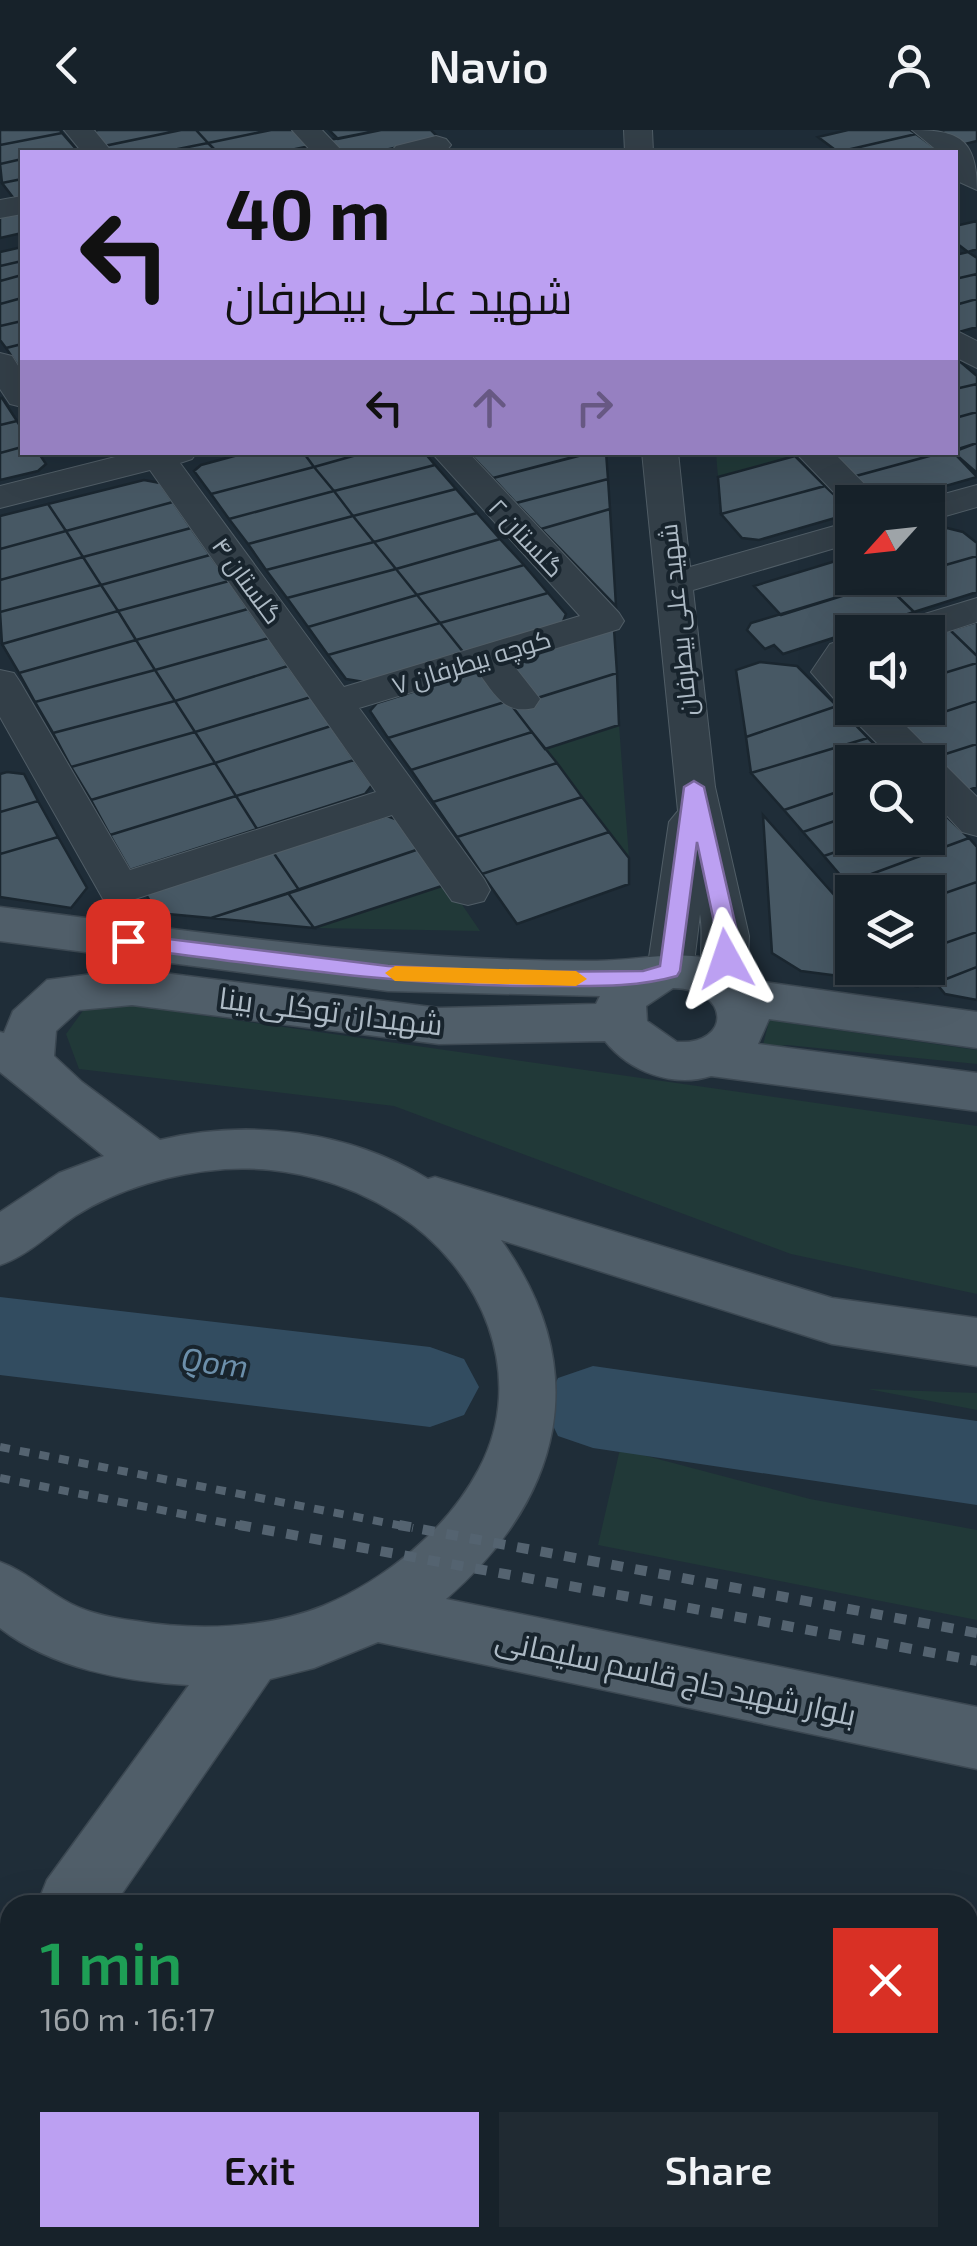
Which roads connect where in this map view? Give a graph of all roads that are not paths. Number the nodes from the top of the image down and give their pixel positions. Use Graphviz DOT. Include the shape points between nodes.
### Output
graph roads {
  1 [pos="78,130"];
  2 [pos="306,130"];
  3 [pos="926,130"];
  4 [pos="436,145"];
  5 [pos="95,150"];
  6 [pos="326,150"];
  7 [pos="415,150"];
  8 [pos="954,150"];
  9 [pos="958,153"];
  10 [pos="973,174"];
  11 [pos="0,363"];
  12 [pos="20,394"];
  13 [pos="170,455"];
  14 [pos="451,455"];
  15 [pos="660,455"];
  16 [pos="815,455"];
  17 [pos="68,465"];
  18 [pos="846,485"];
  19 [pos="0,497"];
  20 [pos="835,537"];
  21 [pos="672,584"];
  22 [pos="977,610"];
  23 [pos="945,620"];
  24 [pos="605,621"];
  25 [pos="486,657"];
  26 [pos="0,682"];
  27 [pos="520,699"];
  28 [pos="337,702"];
  29 [pos="882,725"];
  30 [pos="902,745"];
  31 [pos="18,755"];
  32 [pos="694,787"];
  33 [pos="945,789"];
  34 [pos="404,797"];
  35 [pos="977,822"];
  36 [pos="468,890"];
  37 [pos="0,924"];
  38 [pos="644,990"];
  39 [pos="732,990"];
  40 [pos="977,1030"];
  41 [pos="14,1057"];
  42 [pos="710,1057"];
  43 [pos="977,1092"];
  44 [pos="150,1161"];
  45 [pos="409,1190"];
  46 [pos="0,1243"];
  47 [pos="977,1342"];
  48 [pos="0,1590"];
  49 [pos="375,1614"];
  50 [pos="249,1654"];
  51 [pos="977,1738"];
  52 [pos="79,1895"];
  1 -- 5 [label="street"];
  2 -- 6 [label="street"];
  3 -- 8 [label="street"];
  4 -- 7 [label="street"];
  9 -- 10 [label="street"];
  11 -- 12 [label="street"];
  13 -- 17 [label="street"];
  13 -- 28 [label="street, گلستان ۴"];
  14 -- 24 [label="street, گلستان ۲"];
  15 -- 21 [label="street, شهید علی بیطرفان"];
  16 -- 18 [label="street"];
  17 -- 19 [label="street"];
  20 -- 21 [label="street"];
  21 -- 32 [label="street, شهید علی بیطرفان"];
  22 -- 23 [label="street"];
  24 -- 25 [label="street, کوچه بیطرفان ۷"];
  25 -- 27 [label="street"];
  25 -- 28 [label="street, کوچه بیطرفان ۷"];
  26 -- 31 [label="street"];
  28 -- 34 [label="street, گلستان ۴"];
  29 -- 30 [label="street"];
  31 -- 34 [label="street" via="119,889"];
  32 -- 38 [label="street, شهید علی بیطرفان"];
  32 -- 39 [label="street, شهید علی بیطرفان" via="728,936"];
  33 -- 35 [label="street"];
  34 -- 36 [label="street, گلستان ۴"];
  37 -- 38 [label="main road, شهیدان توکلی بینا" via="388,973"];
  38 -- 39 [label="main road" via="702,973"];
  38 -- 41 [label="main road, شهیدان توکلی بینا" via="439,1026 132,986 65,993 32,1024"];
  38 -- 42 [label="main road" via="630,1037 655,1054"];
  39 -- 40 [label="main road"];
  39 -- 42 [label="main road" via="746,1014 743,1032"];
  41 -- 44 [label="main road"];
  42 -- 43 [label="main road"];
  44 -- 45 [label="main road" via="240,1148 330,1158"];
  44 -- 46 [label="main road" via="63,1196"];
  45 -- 47 [label="main road" via="832,1321"];
  45 -- 49 [label="main road" via="474,1242 516,1310 528,1390 510,1474 457,1552"];
  48 -- 50 [label="main road" via="47,1624 144,1654"];
  49 -- 50 [label="main road" via="314,1640"];
  49 -- 51 [label="main road, بلوار شهید حاج قاسم سلیمانی"];
  50 -- 52 [label="main road"];
}
